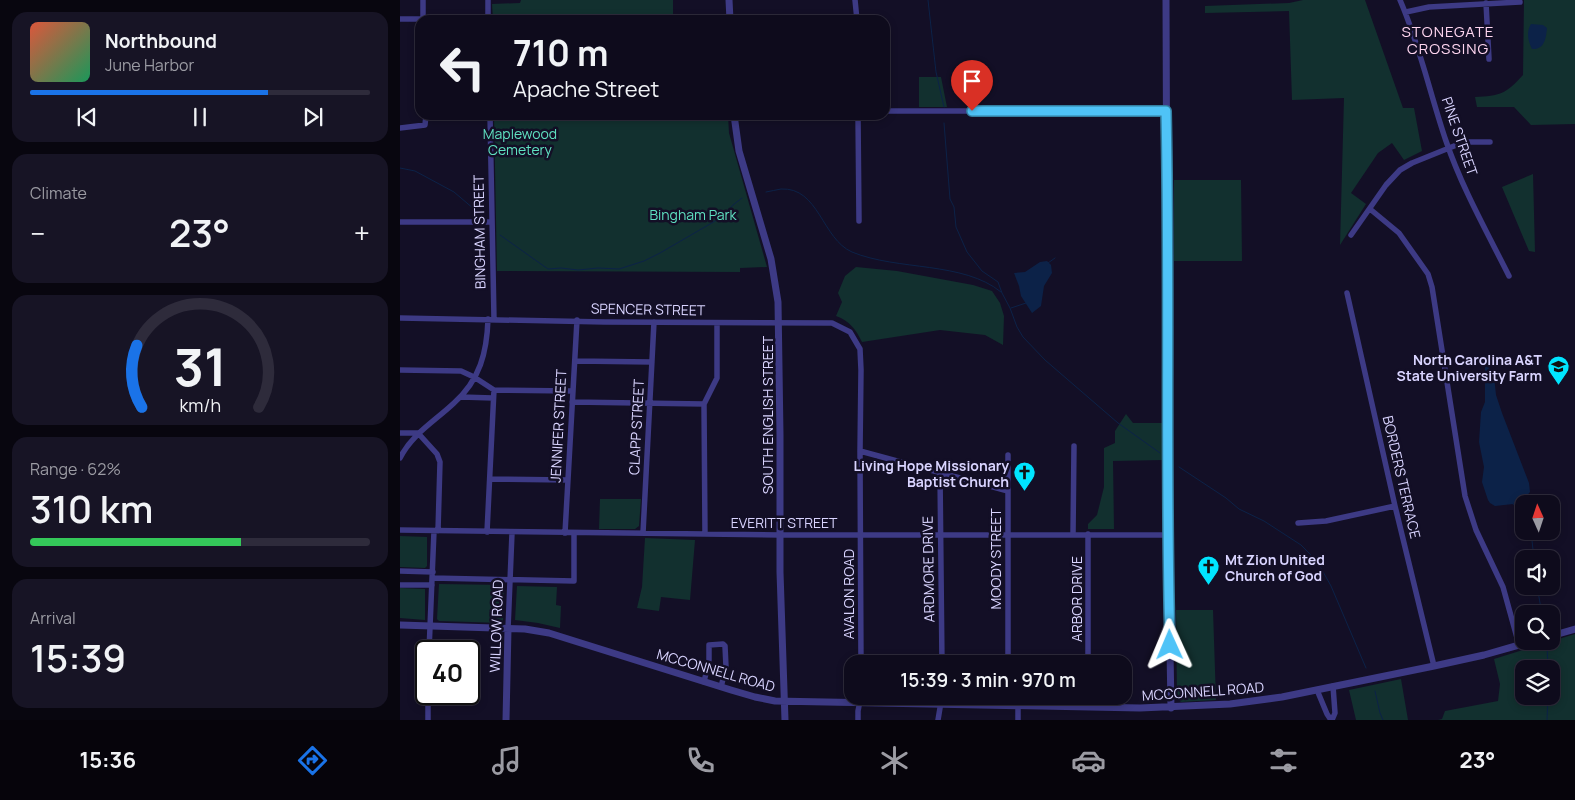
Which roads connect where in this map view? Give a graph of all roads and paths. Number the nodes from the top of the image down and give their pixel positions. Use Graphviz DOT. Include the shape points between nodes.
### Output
graph roads {
  1 [pos="423,0"];
  2 [pos="488,0"];
  3 [pos="729,0"];
  4 [pos="855,0"];
  5 [pos="1166,0"];
  6 [pos="1400,0"];
  7 [pos="1520,2"];
  8 [pos="1486,4"];
  9 [pos="1406,12"];
  10 [pos="423,15"];
  11 [pos="488,15"];
  12 [pos="730,15"];
  13 [pos="856,15"];
  14 [pos="400,19"];
  15 [pos="415,20"];
  16 [pos="1489,59"];
  17 [pos="890,111"];
  18 [pos="1166,111"];
  19 [pos="426,120"];
  20 [pos="490,120"];
  21 [pos="735,120"];
  22 [pos="858,120"];
  23 [pos="400,128"];
  24 [pos="1490,142"];
  25 [pos="1449,148"];
  26 [pos="1370,209"];
  27 [pos="859,220"];
  28 [pos="400,222"];
  29 [pos="491,222"];
  30 [pos="1351,235"];
  31 [pos="1509,276"];
  32 [pos="1347,293"];
  33 [pos="400,318"];
  34 [pos="491,319"];
  35 [pos="577,320"];
  36 [pos="654,322"];
  37 [pos="717,323"];
  38 [pos="778,323"];
  39 [pos="575,361"];
  40 [pos="652,362"];
  41 [pos="400,370"];
  42 [pos="861,373"];
  43 [pos="474,377"];
  44 [pos="494,390"];
  45 [pos="573,392"];
  46 [pos="460,397"];
  47 [pos="493,398"];
  48 [pos="572,402"];
  49 [pos="650,403"];
  50 [pos="704,404"];
  51 [pos="400,433"];
  52 [pos="418,433"];
  53 [pos="1074,446"];
  54 [pos="860,451"];
  55 [pos="1008,455"];
  56 [pos="401,456"];
  57 [pos="940,473"];
  58 [pos="490,478"];
  59 [pos="568,480"];
  60 [pos="1008,491"];
  61 [pos="1395,506"];
  62 [pos="1298,523"];
  63 [pos="400,530"];
  64 [pos="436,531"];
  65 [pos="487,532"];
  66 [pos="512,532"];
  67 [pos="565,533"];
  68 [pos="574,533"];
  69 [pos="643,533"];
  70 [pos="705,534"];
  71 [pos="860,534"];
  72 [pos="940,534"];
  73 [pos="1007,534"];
  74 [pos="1074,534"];
  75 [pos="1088,534"];
  76 [pos="780,535"];
  77 [pos="1168,535"];
  78 [pos="400,571"];
  79 [pos="432,572"];
  80 [pos="510,580"];
  81 [pos="432,582"];
  82 [pos="400,585"];
  83 [pos="400,625"];
  84 [pos="430,627"];
  85 [pos="508,629"];
  86 [pos="1575,629"];
  87 [pos="1515,630"];
  88 [pos="1560,633"];
  89 [pos="429,640"];
  90 [pos="1515,646"];
  91 [pos="861,655"];
  92 [pos="942,655"];
  93 [pos="1008,655"];
  94 [pos="1088,655"];
  95 [pos="1434,666"];
  96 [pos="704,682"];
  97 [pos="1333,686"];
  98 [pos="721,687"];
  99 [pos="1317,690"];
  100 [pos="844,700"];
  101 [pos="785,701"];
  102 [pos="428,705"];
  103 [pos="860,705"];
  104 [pos="940,705"];
  105 [pos="998,705"];
  106 [pos="1009,706"];
  107 [pos="1018,706"];
  108 [pos="1089,707"];
  109 [pos="1171,708"];
  110 [pos="428,720"];
  111 [pos="506,720"];
  112 [pos="785,720"];
  113 [pos="858,720"];
  114 [pos="938,720"];
  115 [pos="1018,720"];
  116 [pos="1331,720"];
  1 -- 10 [label="street"];
  2 -- 11 [label="street"];
  3 -- 12 [label="street"];
  4 -- 13 [label="street"];
  5 -- 18 [label="street"];
  6 -- 9 [label="street, PINE STREET"];
  7 -- 8 [label="street"];
  8 -- 9 [label="street" via="1429,7"];
  8 -- 16 [label="street"];
  9 -- 25 [label="street, PINE STREET"];
  14 -- 15 [label="street"];
  17 -- 18 [label="street"];
  18 -- 77 [label="street"];
  19 -- 23 [label="street" via="425,125"];
  20 -- 29 [label="street, BINGHAM STREET"];
  21 -- 38 [label="street, SOUTH ENGLISH STREET" via="742,158 772,264"];
  22 -- 27 [label="street"];
  24 -- 25 [label="street" via="1464,142"];
  25 -- 26 [label="street" via="1400,170"];
  25 -- 31 [label="street, PINE STREET" via="1467,193"];
  26 -- 30 [label="street"];
  26 -- 87 [label="street" via="1399,233 1428,274 1465,496 1476,530 1503,587"];
  28 -- 29 [label="street"];
  29 -- 34 [label="street, BINGHAM STREET"];
  32 -- 61 [label="street, BORDERS TERRACE"];
  33 -- 34 [label="street, SPENCER STREET"];
  34 -- 35 [label="street, SPENCER STREET"];
  34 -- 43 [label="street, BINGHAM STREET" via="483,358"];
  35 -- 36 [label="street, SPENCER STREET"];
  35 -- 39 [label="street, JENNIFER STREET"];
  36 -- 37 [label="street, SPENCER STREET"];
  36 -- 40 [label="street, CLAPP STREET"];
  37 -- 38 [label="street, SPENCER STREET"];
  37 -- 50 [label="street" via="717,378"];
  38 -- 42 [label="street, SPENCER STREET" via="832,323 850,332 860,349"];
  38 -- 76 [label="street, SOUTH ENGLISH STREET"];
  39 -- 40 [label="street"];
  39 -- 45 [label="street, JENNIFER STREET"];
  40 -- 49 [label="street, CLAPP STREET"];
  41 -- 43 [label="street" via="455,371"];
  42 -- 54 [label="street, AVALON ROAD"];
  43 -- 44 [label="street"];
  43 -- 46 [label="street, BINGHAM STREET"];
  44 -- 45 [label="street"];
  44 -- 47 [label="street"];
  45 -- 48 [label="street, JENNIFER STREET"];
  46 -- 47 [label="street"];
  46 -- 52 [label="street, BINGHAM STREET"];
  47 -- 58 [label="street"];
  48 -- 49 [label="street"];
  48 -- 59 [label="street, JENNIFER STREET"];
  49 -- 50 [label="street"];
  49 -- 69 [label="street, CLAPP STREET"];
  50 -- 70 [label="street"];
  51 -- 52 [label="street"];
  52 -- 56 [label="street, BINGHAM STREET"];
  52 -- 64 [label="street" via="440,462"];
  53 -- 74 [label="street"];
  54 -- 57 [label="street"];
  54 -- 71 [label="street, AVALON ROAD"];
  55 -- 60 [label="street, MOODY STREET"];
  57 -- 60 [label="street"];
  57 -- 72 [label="street, ARDMORE DRIVE"];
  58 -- 59 [label="street"];
  58 -- 65 [label="street"];
  59 -- 67 [label="street, JENNIFER STREET"];
  60 -- 73 [label="street, MOODY STREET"];
  61 -- 62 [label="street" via="1326,521"];
  61 -- 95 [label="street, BORDERS TERRACE"];
  63 -- 64 [label="street, EVERITT STREET"];
  64 -- 65 [label="street, EVERITT STREET"];
  64 -- 79 [label="street"];
  65 -- 66 [label="street, EVERITT STREET"];
  66 -- 67 [label="street, EVERITT STREET"];
  66 -- 80 [label="street, WILLOW ROAD"];
  67 -- 68 [label="street, EVERITT STREET"];
  68 -- 69 [label="street, EVERITT STREET"];
  68 -- 80 [label="street" via="574,581"];
  69 -- 70 [label="street, EVERITT STREET"];
  70 -- 76 [label="street, EVERITT STREET"];
  71 -- 72 [label="street, EVERITT STREET"];
  71 -- 76 [label="street, EVERITT STREET"];
  71 -- 91 [label="street, AVALON ROAD"];
  72 -- 73 [label="street, EVERITT STREET"];
  72 -- 92 [label="street, ARDMORE DRIVE"];
  73 -- 74 [label="street, EVERITT STREET"];
  73 -- 93 [label="street, MOODY STREET"];
  74 -- 75 [label="street, EVERITT STREET"];
  75 -- 77 [label="street, EVERITT STREET"];
  75 -- 94 [label="street, ARBOR DRIVE"];
  76 -- 101 [label="street, SOUTH ENGLISH STREET"];
  77 -- 109 [label="street"];
  78 -- 79 [label="street"];
  79 -- 81 [label="street"];
  80 -- 81 [label="street"];
  80 -- 85 [label="street, WILLOW ROAD"];
  81 -- 82 [label="street"];
  81 -- 84 [label="street"];
  83 -- 84 [label="street, MCCONNELL ROAD"];
  84 -- 85 [label="street, MCCONNELL ROAD"];
  84 -- 89 [label="street"];
  85 -- 96 [label="street, MCCONNELL ROAD" via="549,633"];
  85 -- 111 [label="street, WILLOW ROAD"];
  86 -- 88 [label="street"];
  90 -- 95 [label="street, MCCONNELL ROAD"];
  95 -- 97 [label="street, MCCONNELL ROAD"];
  96 -- 98 [label="street, MCCONNELL ROAD"];
  96 -- 98 [label="street" via="709,644 723,644 726,667"];
  97 -- 99 [label="street, MCCONNELL ROAD"];
  97 -- 116 [label="street" via="1335,713"];
  98 -- 101 [label="street, MCCONNELL ROAD"];
  99 -- 109 [label="street, MCCONNELL ROAD" via="1241,703"];
  99 -- 116 [label="street"];
  100 -- 101 [label="street, MCCONNELL ROAD"];
  101 -- 112 [label="street, SOUTH ENGLISH STREET"];
  102 -- 110 [label="street"];
  103 -- 113 [label="street"];
  104 -- 114 [label="street"];
  105 -- 106 [label="street, MCCONNELL ROAD"];
  106 -- 107 [label="street, MCCONNELL ROAD"];
  107 -- 108 [label="street, MCCONNELL ROAD"];
  107 -- 115 [label="street"];
  108 -- 109 [label="street, MCCONNELL ROAD"];
}
